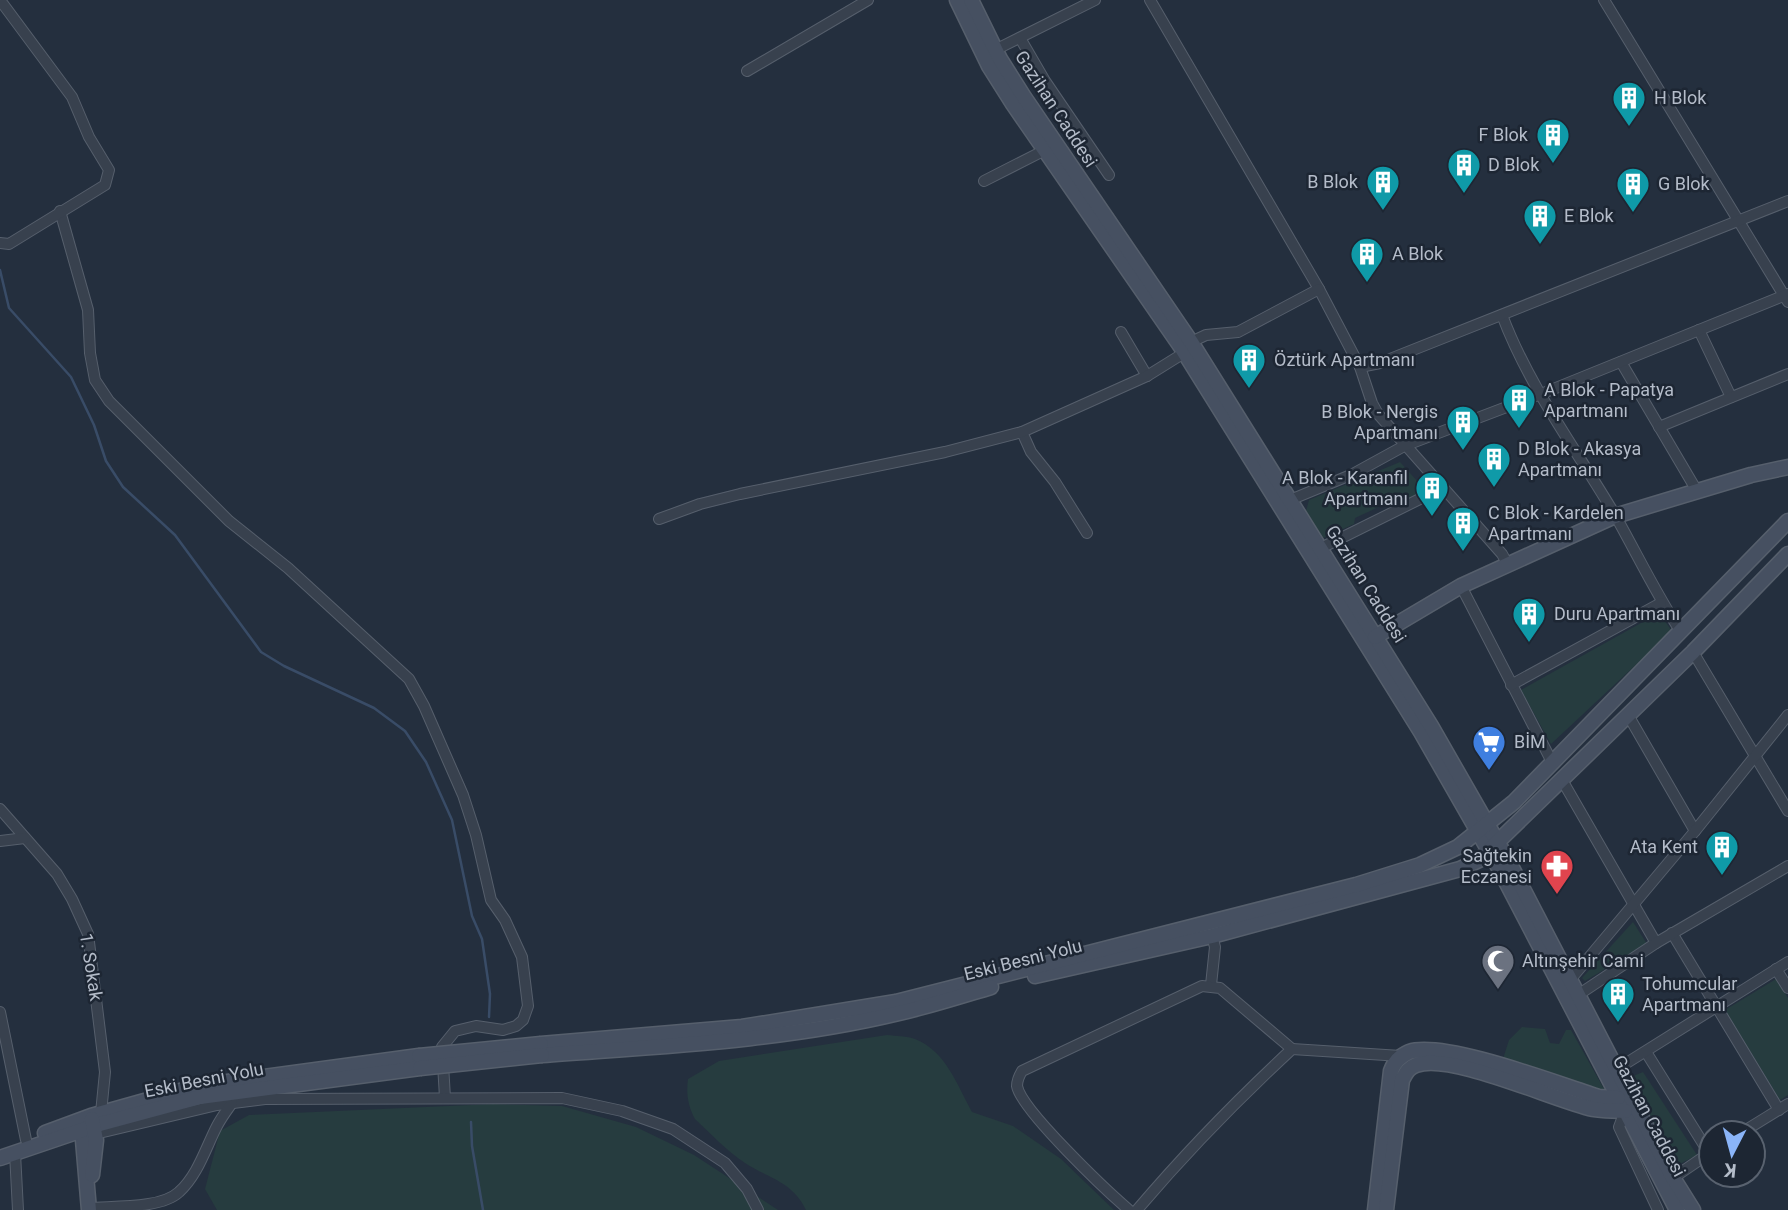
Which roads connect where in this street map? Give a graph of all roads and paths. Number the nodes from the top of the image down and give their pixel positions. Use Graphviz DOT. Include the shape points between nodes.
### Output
graph roads {
  1 [pos="0,0"];
  2 [pos="868,0"];
  3 [pos="957,0"];
  4 [pos="971,0"];
  5 [pos="1095,0"];
  6 [pos="1150,0"];
  7 [pos="1604,0"];
  8 [pos="1020,38"];
  9 [pos="995,50"];
  10 [pos="747,71"];
  11 [pos="1045,150"];
  12 [pos="1110,175"];
  13 [pos="984,181"];
  14 [pos="1788,201"];
  15 [pos="60,211"];
  16 [pos="1738,221"];
  17 [pos="0,243"];
  18 [pos="1319,289"];
  19 [pos="1787,298"];
  20 [pos="1502,315"];
  21 [pos="1699,330"];
  22 [pos="1121,332"];
  23 [pos="1188,348"];
  24 [pos="1621,362"];
  25 [pos="1360,368"];
  26 [pos="1788,374"];
  27 [pos="1147,376"];
  28 [pos="1541,394"];
  29 [pos="1731,397"];
  30 [pos="1659,427"];
  31 [pos="1022,432"];
  32 [pos="1404,446"];
  33 [pos="1788,459"];
  34 [pos="1788,467"];
  35 [pos="1751,475"];
  36 [pos="1442,488"];
  37 [pos="1697,491"];
  38 [pos="1290,500"];
  39 [pos="1615,516"];
  40 [pos="659,519"];
  41 [pos="1788,521"];
  42 [pos="1087,533"];
  43 [pos="1321,548"];
  44 [pos="1787,557"];
  45 [pos="1508,565"];
  46 [pos="1461,586"];
  47 [pos="1661,603"];
  48 [pos="1681,632"];
  49 [pos="1375,637"];
  50 [pos="1693,652"];
  51 [pos="1511,685"];
  52 [pos="1628,715"];
  53 [pos="1788,715"];
  54 [pos="1755,755"];
  55 [pos="1552,761"];
  56 [pos="1562,780"];
  57 [pos="0,809"];
  58 [pos="1788,811"];
  59 [pos="1483,829"];
  60 [pos="1695,831"];
  61 [pos="25,838"];
  62 [pos="0,841"];
  63 [pos="1493,847"];
  64 [pos="1788,866"];
  65 [pos="1460,869"];
  66 [pos="1500,870"];
  67 [pos="1633,905"];
  68 [pos="1672,933"];
  69 [pos="1212,936"];
  70 [pos="1656,943"];
  71 [pos="1788,962"];
  72 [pos="1776,969"];
  73 [pos="1570,979"];
  74 [pos="1211,985"];
  75 [pos="1788,988"];
  76 [pos="1578,995"];
  77 [pos="1715,1006"];
  78 [pos="0,1012"];
  79 [pos="1292,1049"];
  80 [pos="542,1050"];
  81 [pos="1646,1052"];
  82 [pos="1401,1056"];
  83 [pos="1617,1069"];
  84 [pos="445,1098"];
  85 [pos="232,1103"];
  86 [pos="1621,1105"];
  87 [pos="1784,1107"];
  88 [pos="1764,1119"];
  89 [pos="90,1123"];
  90 [pos="1697,1132"];
  91 [pos="26,1140"];
  92 [pos="0,1149"];
  93 [pos="15,1153"];
  94 [pos="0,1158"];
  95 [pos="1697,1161"];
  96 [pos="1673,1178"];
  97 [pos="89,1209"];
  98 [pos="18,1210"];
  99 [pos="758,1210"];
  100 [pos="1129,1210"];
  101 [pos="1138,1210"];
  102 [pos="1375,1210"];
  103 [pos="1386,1210"];
  104 [pos="1658,1210"];
  105 [pos="1677,1210"];
  106 [pos="1693,1210"];
  1 -- 15 [label="street" via="72,97 109,170 105,185"];
  2 -- 10 [label="street"];
  3 -- 11 [label="main road, Gazihan Caddesi" via="989,66"];
  4 -- 9 [label="main road, Gazihan Caddesi"];
  5 -- 8 [label="street"];
  6 -- 18 [label="street"];
  7 -- 16 [label="street"];
  8 -- 9 [label="street"];
  8 -- 12 [label="street"];
  9 -- 23 [label="main road, Gazihan Caddesi"];
  11 -- 13 [label="street"];
  11 -- 23 [label="main road, Gazihan Caddesi"];
  14 -- 16 [label="street"];
  15 -- 17 [label="street" via="9,244"];
  15 -- 84 [label="street" via="88,310 95,380 109,401 229,522 288,568 409,678 452,766 492,900 522,957 528,1006 516,1026 503,1030 476,1026 455,1031 446,1040 442,1047"];
  16 -- 19 [label="street"];
  16 -- 20 [label="street"];
  18 -- 23 [label="street" via="1238,332 1206,335"];
  18 -- 25 [label="street"];
  19 -- 21 [label="street"];
  20 -- 25 [label="street"];
  20 -- 28 [label="street" via="1515,350"];
  21 -- 24 [label="street"];
  21 -- 29 [label="street"];
  22 -- 27 [label="street"];
  23 -- 27 [label="street"];
  23 -- 38 [label="main road, Gazihan Caddesi"];
  23 -- 59 [label="main road, Gazihan Caddesi"];
  24 -- 28 [label="street"];
  24 -- 30 [label="street"];
  25 -- 32 [label="street" via="1371,403"];
  26 -- 29 [label="street"];
  27 -- 31 [label="street"];
  28 -- 32 [label="street"];
  28 -- 39 [label="street"];
  29 -- 30 [label="street"];
  30 -- 37 [label="street"];
  31 -- 40 [label="street" via="740,494"];
  31 -- 42 [label="street"];
  32 -- 36 [label="street"];
  32 -- 38 [label="street"];
  33 -- 35 [label="main road"];
  34 -- 35 [label="main road"];
  35 -- 37 [label="main road"];
  36 -- 43 [label="street"];
  36 -- 45 [label="street"];
  37 -- 39 [label="main road"];
  38 -- 43 [label="main road, Gazihan Caddesi"];
  39 -- 45 [label="main road"];
  39 -- 47 [label="street"];
  41 -- 48 [label="main road, Eski Besni Yolu"];
  43 -- 49 [label="main road, Gazihan Caddesi"];
  44 -- 50 [label="main road, Eski Besni Yolu"];
  45 -- 46 [label="main road"];
  46 -- 49 [label="main road"];
  46 -- 51 [label="street"];
  47 -- 48 [label="street"];
  47 -- 51 [label="street"];
  48 -- 50 [label="main road"];
  48 -- 55 [label="main road, Eski Besni Yolu"];
  49 -- 59 [label="main road, Gazihan Caddesi" via="1431,726"];
  50 -- 52 [label="main road, Eski Besni Yolu"];
  50 -- 54 [label="street"];
  51 -- 55 [label="street"];
  52 -- 56 [label="main road, Eski Besni Yolu"];
  52 -- 60 [label="street"];
  53 -- 54 [label="street"];
  54 -- 58 [label="street"];
  54 -- 60 [label="street"];
  55 -- 59 [label="main road, Eski Besni Yolu"];
  56 -- 63 [label="main road, Eski Besni Yolu"];
  56 -- 67 [label="street"];
  57 -- 61 [label="street, 1. Sokak"];
  59 -- 63 [label="main road, Gazihan Caddesi"];
  59 -- 80 [label="main road, Eski Besni Yolu" via="1420,865 1356,885 896,1002 742,1027"];
  60 -- 67 [label="street"];
  61 -- 62 [label="street"];
  61 -- 89 [label="street, 1. Sokak" via="57,874 88,933 105,1072"];
  63 -- 65 [label="main road, Eski Besni Yolu"];
  63 -- 66 [label="main road, Gazihan Caddesi"];
  63 -- 73 [label="main road, Gazihan Caddesi"];
  64 -- 68 [label="street"];
  65 -- 66 [label="main road" via="1481,866"];
  65 -- 69 [label="main road, Eski Besni Yolu"];
  66 -- 86 [label="main road, Gazihan Caddesi"];
  67 -- 70 [label="street"];
  67 -- 73 [label="street"];
  68 -- 70 [label="street"];
  68 -- 77 [label="street"];
  69 -- 74 [label="street"];
  69 -- 80 [label="main road, Eski Besni Yolu" via="872,1018 730,1039"];
  70 -- 76 [label="street"];
  71 -- 72 [label="street"];
  72 -- 75 [label="street"];
  72 -- 77 [label="street"];
  73 -- 76 [label="main road, Gazihan Caddesi"];
  74 -- 79 [label="street"];
  74 -- 100 [label="street" via="1022,1071 1018,1077 1018,1090 1032,1112"];
  76 -- 83 [label="main road, Gazihan Caddesi"];
  77 -- 81 [label="street"];
  77 -- 87 [label="street"];
  78 -- 91 [label="street"];
  79 -- 82 [label="street"];
  79 -- 101 [label="street" via="1186,1152"];
  80 -- 89 [label="main road, Eski Besni Yolu, bridge" via="198,1086"];
  81 -- 83 [label="street"];
  81 -- 90 [label="street"];
  82 -- 86 [label="main road" via="1426,1050 1482,1060"];
  82 -- 102 [label="main road" via="1391,1071"];
  83 -- 96 [label="main road, Gazihan Caddesi"];
  84 -- 85 [label="street"];
  84 -- 99 [label="street" via="562,1098 622,1111 673,1129 725,1163"];
  85 -- 89 [label="street"];
  85 -- 97 [label="street" via="179,1192 144,1205"];
  86 -- 103 [label="main road" via="1594,1109 1480,1072 1415,1065 1402,1080"];
  86 -- 104 [label="street" via="1619,1127"];
  86 -- 105 [label="main road, Gazihan Caddesi"];
  87 -- 88 [label="street"];
  89 -- 91 [label="main road, Eski Besni Yolu"];
  89 -- 93 [label="main road, Eski Besni Yolu"];
  89 -- 97 [label="main road"];
  91 -- 92 [label="main road, Eski Besni Yolu"];
  93 -- 94 [label="main road, Eski Besni Yolu"];
  93 -- 98 [label="street"];
  95 -- 96 [label="street"];
  96 -- 106 [label="main road, Gazihan Caddesi"];
}
